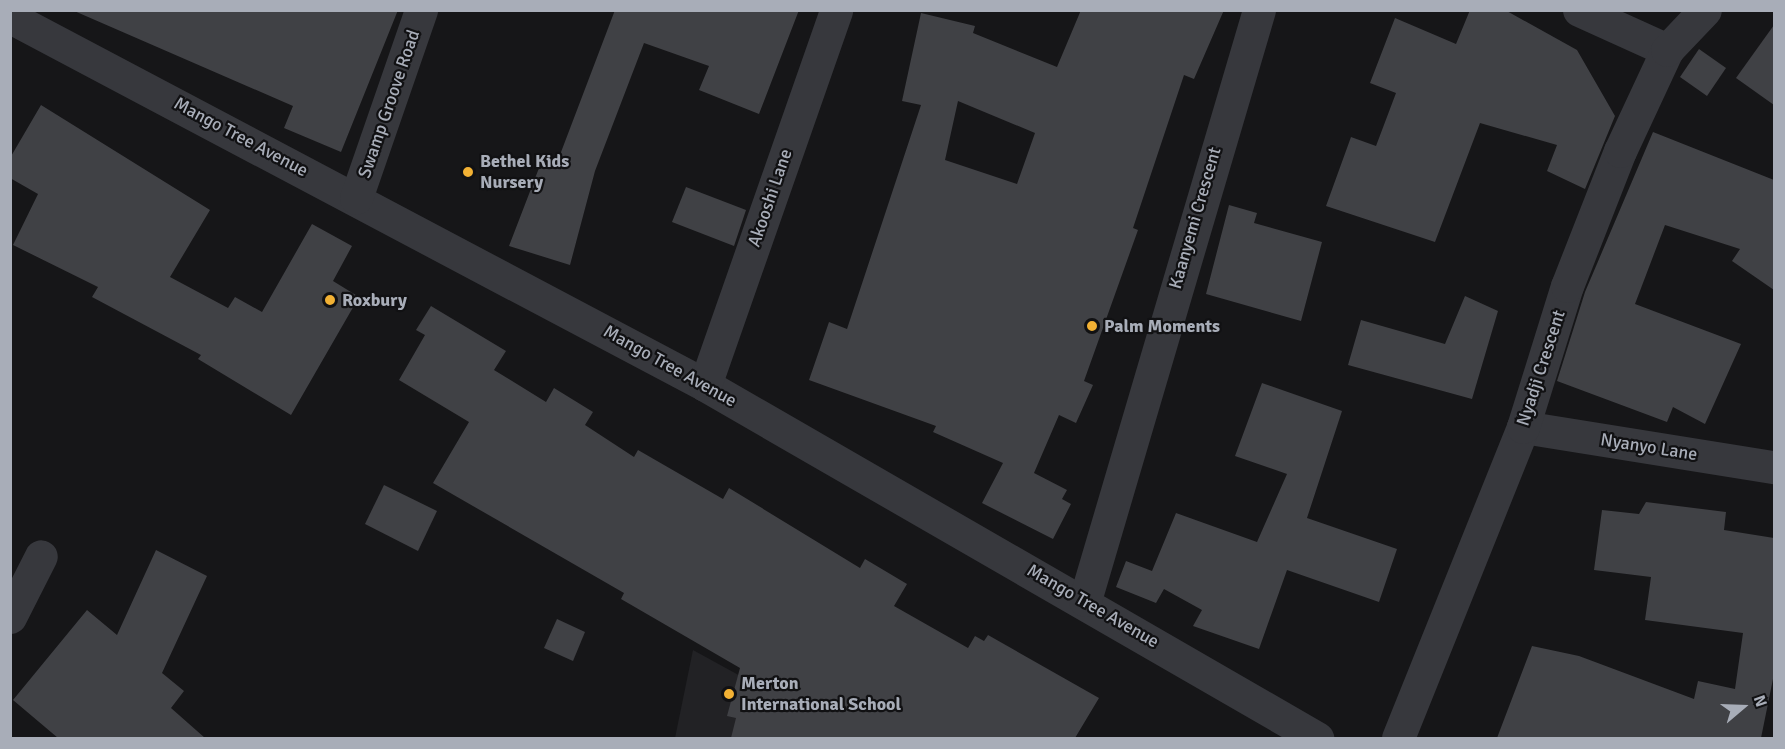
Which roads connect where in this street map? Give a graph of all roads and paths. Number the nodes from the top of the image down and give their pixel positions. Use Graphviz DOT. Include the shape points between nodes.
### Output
graph roads {
  1 [pos="422,10"];
  2 [pos="836,10"];
  3 [pos="1259,10"];
  4 [pos="1579,10"];
  5 [pos="1706,10"];
  6 [pos="19,17"];
  7 [pos="1667,50"];
  8 [pos="356,198"];
  9 [pos="705,384"];
  10 [pos="1523,427"];
  11 [pos="1774,467"];
  12 [pos="41,556"];
  13 [pos="1085,600"];
  14 [pos="10,617"];
  15 [pos="1317,738"];
  16 [pos="1398,738"];
  1 -- 8 [label="street, Swamp Groove Road"];
  2 -- 9 [label="street, Akooshi Lane"];
  3 -- 13 [label="street, Kaanyemi Crescent"];
  4 -- 7 [label="street"];
  5 -- 7 [label="street, Nyadji Crescent"];
  6 -- 8 [label="street, Mango Tree Avenue"];
  7 -- 10 [label="street, Nyadji Crescent" via="1620,151 1568,286"];
  8 -- 9 [label="street, Mango Tree Avenue"];
  9 -- 13 [label="street, Mango Tree Avenue"];
  10 -- 11 [label="street, Nyanyo Lane"];
  10 -- 16 [label="street, Nyadji Crescent"];
  12 -- 14 [label="street"];
  13 -- 15 [label="street, Mango Tree Avenue"];
}
